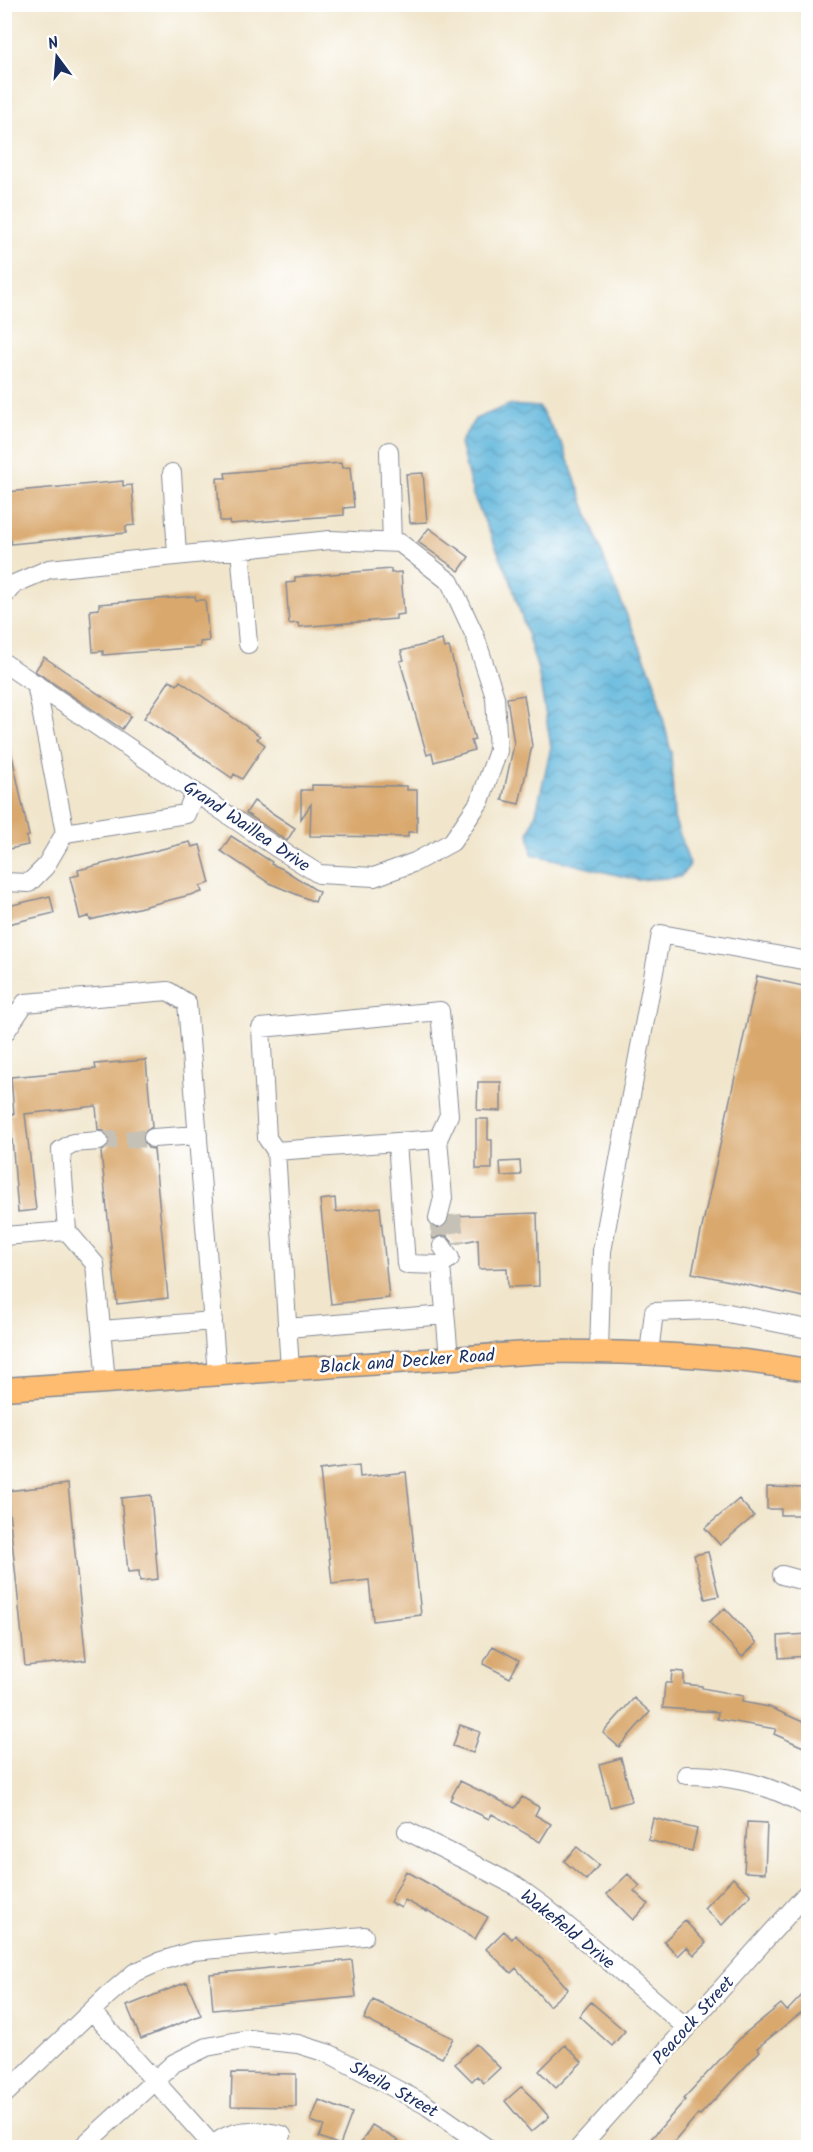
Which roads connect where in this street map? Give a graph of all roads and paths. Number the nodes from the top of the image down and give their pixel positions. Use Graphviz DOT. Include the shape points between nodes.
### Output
graph roads {
  1 [pos="389,451"];
  2 [pos="172,473"];
  3 [pos="392,543"];
  4 [pos="240,549"];
  5 [pos="177,555"];
  6 [pos="4,596"];
  7 [pos="248,644"];
  8 [pos="4,663"];
  9 [pos="36,684"];
  10 [pos="195,792"];
  11 [pos="65,833"];
  12 [pos="4,882"];
  13 [pos="808,961"];
  14 [pos="4,1034"];
  15 [pos="198,1135"];
  16 [pos="153,1138"];
  17 [pos="438,1138"];
  18 [pos="99,1141"];
  19 [pos="397,1142"];
  20 [pos="276,1151"];
  21 [pos="445,1216"];
  22 [pos="68,1231"];
  23 [pos="4,1236"];
  24 [pos="446,1315"];
  25 [pos="213,1321"];
  26 [pos="288,1328"];
  27 [pos="808,1329"];
  28 [pos="102,1330"];
  29 [pos="598,1351"];
  30 [pos="649,1353"];
  31 [pos="449,1358"];
  32 [pos="290,1369"];
  33 [pos="808,1370"];
  34 [pos="217,1374"];
  35 [pos="106,1382"];
  36 [pos="4,1389"];
  37 [pos="782,1575"];
  38 [pos="808,1582"];
  39 [pos="686,1775"];
  40 [pos="808,1807"];
  41 [pos="407,1831"];
  42 [pos="808,1892"];
  43 [pos="364,1936"];
  44 [pos="92,2010"];
  45 [pos="686,2027"];
  46 [pos="155,2080"];
  47 [pos="4,2095"];
  48 [pos="282,2135"];
  49 [pos="211,2146"];
  50 [pos="81,2148"];
  51 [pos="487,2148"];
  52 [pos="579,2148"];
  1 -- 3 [label="street"];
  2 -- 5 [label="street"];
  3 -- 4 [label="street, Grand Waillea Drive" via="330,540"];
  3 -- 10 [label="street, Grand Waillea Drive" via="400,543 450,582 475,636 495,697 498,751 480,801 452,842 415,862 374,877 319,874"];
  4 -- 5 [label="street, Grand Waillea Drive"];
  4 -- 7 [label="street"];
  5 -- 6 [label="street, Grand Waillea Drive" via="49,569 14,584"];
  8 -- 9 [label="street, Grand Waillea Drive"];
  9 -- 10 [label="street, Grand Waillea Drive"];
  9 -- 11 [label="street"];
  10 -- 11 [label="street" via="186,814"];
  11 -- 12 [label="street" via="45,867 29,883"];
  13 -- 29 [label="street" via="661,934 602,1251"];
  14 -- 15 [label="street" via="25,1003 168,991 187,1003"];
  15 -- 16 [label="street"];
  15 -- 25 [label="street"];
  17 -- 19 [label="street"];
  17 -- 20 [label="street" via="449,1115 440,1011 261,1028 267,1138"];
  17 -- 21 [label="street"];
  18 -- 22 [label="street" via="72,1143 61,1150"];
  19 -- 20 [label="street"];
  19 -- 24 [label="street" via="406,1264 448,1253"];
  20 -- 26 [label="street"];
  22 -- 23 [label="street"];
  22 -- 28 [label="street" via="95,1264"];
  24 -- 26 [label="street"];
  24 -- 31 [label="street"];
  25 -- 28 [label="street"];
  25 -- 34 [label="street"];
  26 -- 32 [label="street"];
  27 -- 30 [label="street" via="713,1310 654,1312"];
  28 -- 35 [label="street"];
  29 -- 30 [label="main road, Black and Decker Road"];
  29 -- 31 [label="main road, Black and Decker Road"];
  30 -- 33 [label="main road, Black and Decker Road" via="751,1360"];
  31 -- 32 [label="main road, Black and Decker Road"];
  32 -- 34 [label="main road, Black and Decker Road"];
  34 -- 35 [label="main road, Black and Decker Road"];
  35 -- 36 [label="main road, Black and Decker Road"];
  37 -- 38 [label="street"];
  39 -- 40 [label="street" via="744,1781"];
  41 -- 45 [label="street, Wakefield Drive" via="516,1886"];
  42 -- 45 [label="street, Peacock Street"];
  43 -- 44 [label="street" via="193,1951 134,1973"];
  44 -- 46 [label="street"];
  44 -- 47 [label="street"];
  45 -- 52 [label="street, Peacock Street"];
  46 -- 49 [label="street"];
  46 -- 50 [label="street, Sheila Street"];
  46 -- 51 [label="street, Sheila Street" via="174,2063 207,2047 249,2039 298,2044 330,2054 426,2105"];
  48 -- 49 [label="street" via="256,2129 231,2134"];
}
